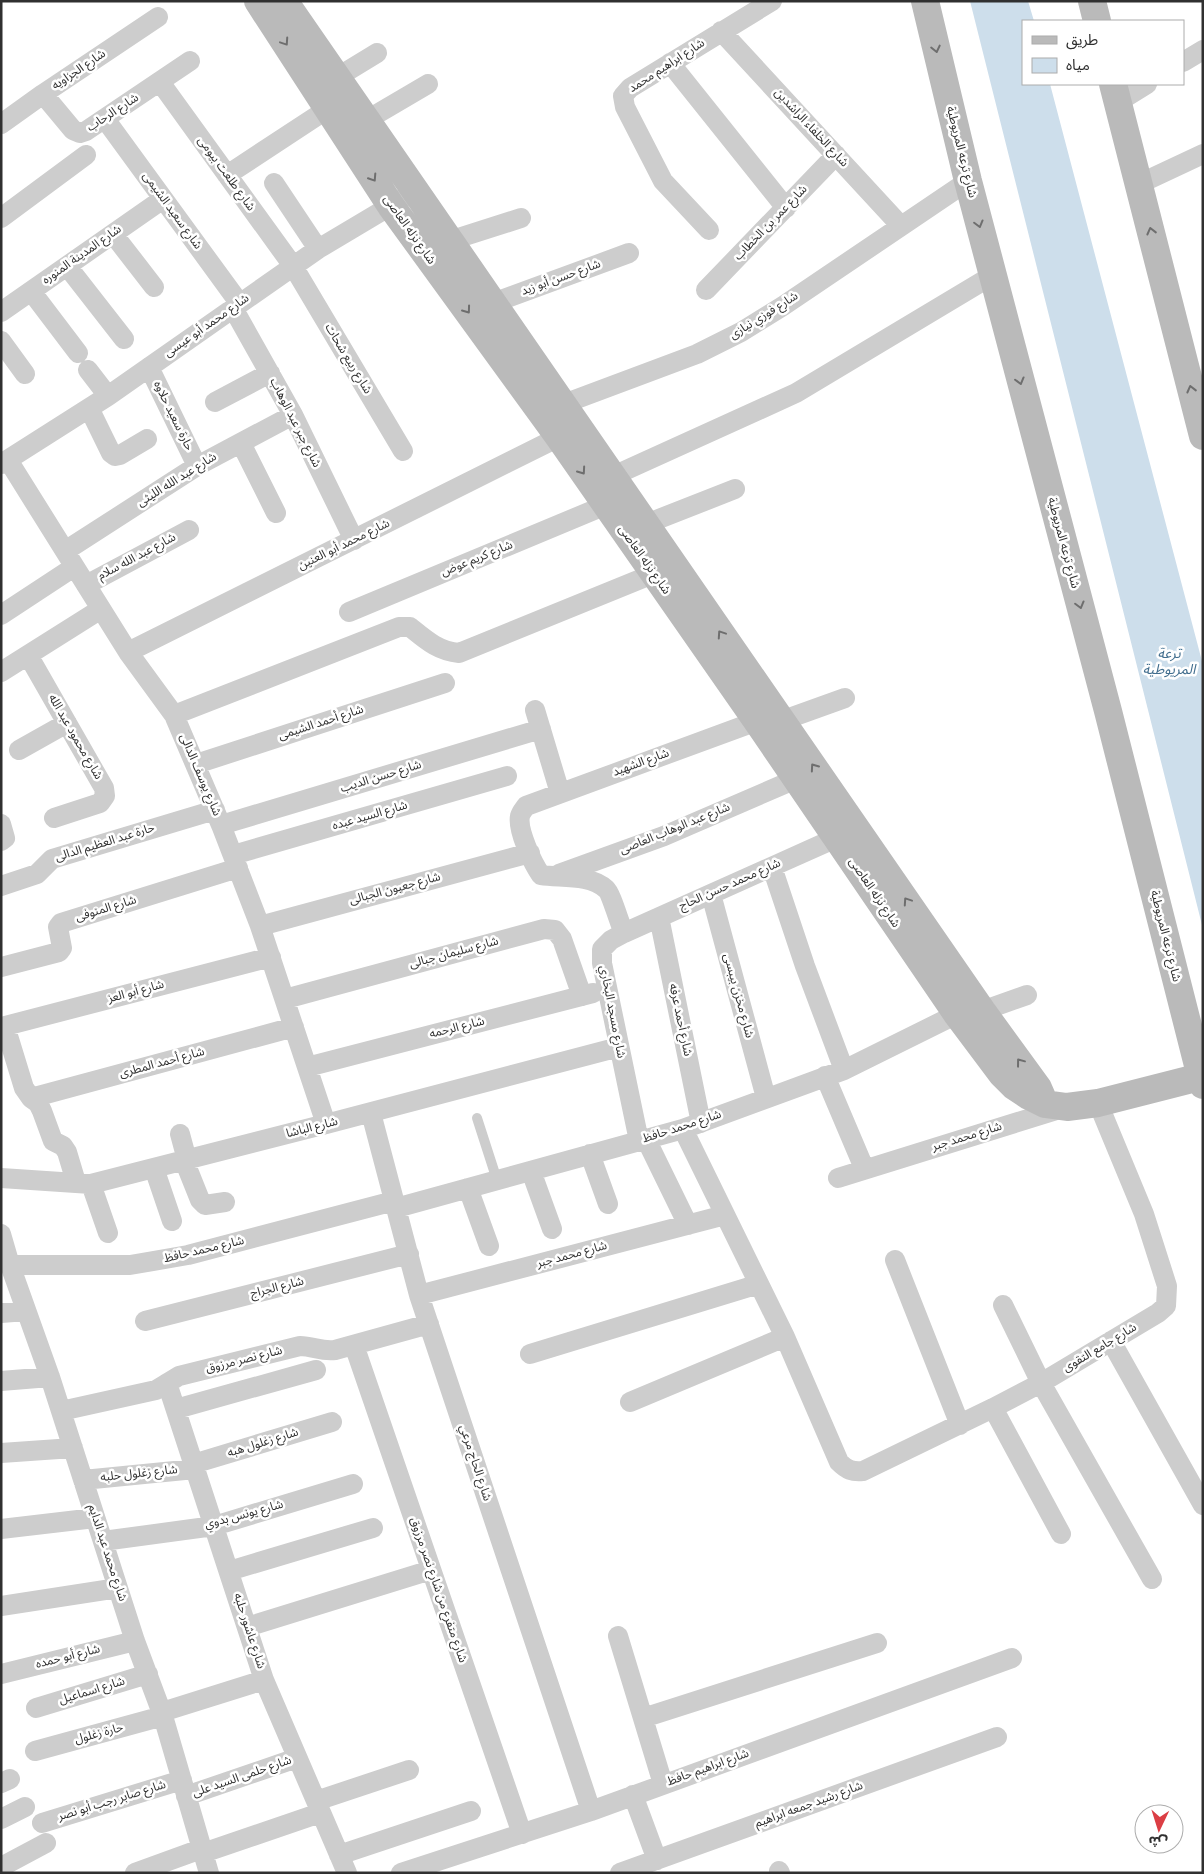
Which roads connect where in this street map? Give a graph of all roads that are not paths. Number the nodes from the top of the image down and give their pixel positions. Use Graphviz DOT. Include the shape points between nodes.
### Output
graph roads {
  1 [pos="258,1"];
  2 [pos="284,1"];
  3 [pos="772,1"];
  4 [pos="925,1"];
  5 [pos="1092,1"];
  6 [pos="158,17"];
  7 [pos="1097,20"];
  8 [pos="722,31"];
  9 [pos="1203,50"];
  10 [pos="377,54"];
  11 [pos="190,61"];
  12 [pos="1184,61"];
  13 [pos="670,63"];
  14 [pos="336,78"];
  15 [pos="160,82"];
  16 [pos="428,84"];
  17 [pos="1144,85"];
  18 [pos="1116,93"];
  19 [pos="43,94"];
  20 [pos="329,108"];
  21 [pos="105,119"];
  22 [pos="365,121"];
  23 [pos="1,124"];
  24 [pos="1203,154"];
  25 [pos="86,155"];
  26 [pos="836,155"];
  27 [pos="227,175"];
  28 [pos="968,181"];
  29 [pos="274,183"];
  30 [pos="1139,184"];
  31 [pos="415,192"];
  32 [pos="163,199"];
  33 [pos="391,206"];
  34 [pos="786,208"];
  35 [pos="1,218"];
  36 [pos="521,218"];
  37 [pos="901,226"];
  38 [pos="709,230"];
  39 [pos="113,234"];
  40 [pos="449,241"];
  41 [pos="318,249"];
  42 [pos="629,253"];
  43 [pos="67,266"];
  44 [pos="293,266"];
  45 [pos="993,275"];
  46 [pos="154,287"];
  47 [pos="706,290"];
  48 [pos="31,291"];
  49 [pos="492,303"];
  50 [pos="236,306"];
  51 [pos="1,312"];
  52 [pos="124,339"];
  53 [pos="1,341"];
  54 [pos="149,367"];
  55 [pos="270,373"];
  56 [pos="25,374"];
  57 [pos="108,396"];
  58 [pos="214,402"];
  59 [pos="89,408"];
  60 [pos="552,408"];
  61 [pos="293,415"];
  62 [pos="1203,436"];
  63 [pos="559,437"];
  64 [pos="147,439"];
  65 [pos="241,443"];
  66 [pos="403,451"];
  67 [pos="4,462"];
  68 [pos="197,466"];
  69 [pos="613,476"];
  70 [pos="735,489"];
  71 [pos="606,505"];
  72 [pos="276,513"];
  73 [pos="646,524"];
  74 [pos="189,530"];
  75 [pos="354,540"];
  76 [pos="70,559"];
  77 [pos="653,574"];
  78 [pos="86,585"];
  79 [pos="101,609"];
  80 [pos="349,612"];
  81 [pos="1,615"];
  82 [pos="128,652"];
  83 [pos="28,655"];
  84 [pos="1,672"];
  85 [pos="445,683"];
  86 [pos="844,698"];
  87 [pos="535,710"];
  88 [pos="174,715"];
  89 [pos="67,723"];
  90 [pos="541,729"];
  91 [pos="776,731"];
  92 [pos="19,750"];
  93 [pos="196,764"];
  94 [pos="507,776"];
  95 [pos="796,779"];
  96 [pos="560,793"];
  97 [pos="218,817"];
  98 [pos="54,818"];
  99 [pos="1,824"];
  100 [pos="836,838"];
  101 [pos="1,841"];
  102 [pos="530,853"];
  103 [pos="236,861"];
  104 [pos="772,867"];
  105 [pos="552,876"];
  106 [pos="1,886"];
  107 [pos="711,894"];
  108 [pos="659,917"];
  109 [pos="260,926"];
  110 [pos="624,933"];
  111 [pos="918,937"];
  112 [pos="271,957"];
  113 [pos="1,966"];
  114 [pos="607,990"];
  115 [pos="1026,995"];
  116 [pos="582,996"];
  117 [pos="285,999"];
  118 [pos="970,1013"];
  119 [pos="3,1027"];
  120 [pos="294,1027"];
  121 [pos="619,1047"];
  122 [pos="307,1067"];
  123 [pos="844,1070"];
  124 [pos="826,1076"];
  125 [pos="1202,1081"];
  126 [pos="31,1098"];
  127 [pos="766,1098"];
  128 [pos="1098,1103"];
  129 [pos="1056,1105"];
  130 [pos="371,1113"];
  131 [pos="477,1118"];
  132 [pos="326,1124"];
  133 [pos="692,1126"];
  134 [pos="180,1134"];
  135 [pos="642,1140"];
  136 [pos="590,1154"];
  137 [pos="185,1160"];
  138 [pos="154,1168"];
  139 [pos="864,1168"];
  140 [pos="531,1171"];
  141 [pos="1,1178"];
  142 [pos="838,1178"];
  143 [pos="496,1180"];
  144 [pos="84,1183"];
  145 [pos="468,1188"];
  146 [pos="225,1202"];
  147 [pos="608,1204"];
  148 [pos="395,1205"];
  149 [pos="725,1215"];
  150 [pos="172,1221"];
  151 [pos="688,1225"];
  152 [pos="552,1229"];
  153 [pos="108,1233"];
  154 [pos="1,1234"];
  155 [pos="489,1246"];
  156 [pos="409,1254"];
  157 [pos="895,1260"];
  158 [pos="10,1265"];
  159 [pos="759,1284"];
  160 [pos="419,1295"];
  161 [pos="1003,1305"];
  162 [pos="26,1311"];
  163 [pos="1,1313"];
  164 [pos="144,1321"];
  165 [pos="429,1324"];
  166 [pos="785,1337"];
  167 [pos="1111,1341"];
  168 [pos="354,1345"];
  169 [pos="530,1354"];
  170 [pos="316,1370"];
  171 [pos="50,1377"];
  172 [pos="1,1381"];
  173 [pos="167,1383"];
  174 [pos="1041,1383"];
  175 [pos="630,1402"];
  176 [pos="993,1408"];
  177 [pos="176,1409"];
  178 [pos="61,1411"];
  179 [pos="332,1422"];
  180 [pos="960,1425"];
  181 [pos="73,1448"];
  182 [pos="1,1453"];
  183 [pos="839,1462"];
  184 [pos="194,1466"];
  185 [pos="83,1480"];
  186 [pos="353,1484"];
  187 [pos="1203,1505"];
  188 [pos="96,1518"];
  189 [pos="214,1526"];
  190 [pos="373,1528"];
  191 [pos="1,1529"];
  192 [pos="1061,1534"];
  193 [pos="103,1540"];
  194 [pos="431,1570"];
  195 [pos="229,1571"];
  196 [pos="1152,1579"];
  197 [pos="118,1588"];
  198 [pos="1,1606"];
  199 [pos="247,1627"];
  200 [pos="618,1636"];
  201 [pos="135,1641"];
  202 [pos="877,1643"];
  203 [pos="1012,1658"];
  204 [pos="1,1674"];
  205 [pos="148,1674"];
  206 [pos="264,1680"];
  207 [pos="36,1708"];
  208 [pos="162,1714"];
  209 [pos="643,1718"];
  210 [pos="997,1737"];
  211 [pos="35,1751"];
  212 [pos="297,1758"];
  213 [pos="409,1770"];
  214 [pos="663,1784"];
  215 [pos="184,1788"];
  216 [pos="633,1795"];
  217 [pos="25,1807"];
  218 [pos="318,1807"];
  219 [pos="471,1811"];
  220 [pos="591,1811"];
  221 [pos="1,1819"];
  222 [pos="42,1823"];
  223 [pos="522,1834"];
  224 [pos="46,1843"];
  225 [pos="202,1851"];
  226 [pos="343,1864"];
  227 [pos="647,1866"];
  228 [pos="1,1867"];
  229 [pos="135,1873"];
  230 [pos="209,1873"];
  231 [pos="401,1873"];
  232 [pos="620,1873"];
  1 -- 20 [label="street, شارع نزله العاصى, one-way"];
  2 -- 14 [label="street, شارع نزله العاصى"];
  3 -- 8 [label="street, شارع ابراهيم محمد"];
  4 -- 28 [label="street, شارع ترعه المريوطية, one-way"];
  5 -- 7 [label="street"];
  6 -- 19 [label="street, شارع الجزاويه"];
  8 -- 13 [label="street, شارع ابراهيم محمد"];
  8 -- 26 [label="street, شارع الخلفاء الراشدين"];
  9 -- 12 [label="street"];
  10 -- 14 [label="street"];
  11 -- 15 [label="street, شارع الرحاب"];
  13 -- 34 [label="street"];
  13 -- 38 [label="street, شارع ابراهيم محمد" via="630,88 623,96 625,107 663,181"];
  14 -- 22 [label="street, شارع نزله العاصى"];
  15 -- 21 [label="street, شارع الرحاب"];
  15 -- 27 [label="street, شارع طلعت بيومى"];
  16 -- 22 [label="street"];
  17 -- 18 [label="street"];
  18 -- 30 [label="street"];
  19 -- 21 [label="street, شارع الرحاب" via="73,130 80,133"];
  19 -- 23 [label="street, شارع الجزاويه"];
  20 -- 27 [label="street"];
  20 -- 33 [label="street, شارع نزله العاصى, one-way"];
  21 -- 32 [label="street, شارع سعيد الشيمى"];
  22 -- 31 [label="street, شارع نزله العاصى"];
  24 -- 30 [label="street"];
  25 -- 35 [label="street"];
  26 -- 34 [label="street, شارع عمر بن الخطاب"];
  26 -- 37 [label="street, شارع الخلفاء الراشدين"];
  27 -- 44 [label="street, شارع طلعت بيومى"];
  28 -- 37 [label="street, شارع فوزي نيازى"];
  28 -- 45 [label="street, شارع ترعه المريوطية, one-way"];
  29 -- 41 [label="street"];
  62 -- 30 [label="street, one-way"];
  31 -- 33 [label="street, شارع محمد أبو عيسى"];
  31 -- 40 [label="street, شارع نزله العاصى"];
  32 -- 39 [label="street, شارع المدينة المنوره"];
  32 -- 50 [label="street, شارع سعيد الشيمى"];
  33 -- 41 [label="street, شارع محمد أبو عيسى"];
  33 -- 60 [label="street, شارع نزله العاصى, one-way"];
  34 -- 47 [label="street, شارع عمر بن الخطاب"];
  36 -- 40 [label="street"];
  37 -- 60 [label="street, شارع فوزي نيازى" via="741,332 697,354"];
  39 -- 43 [label="street, شارع المدينة المنوره"];
  39 -- 46 [label="street"];
  40 -- 49 [label="street, شارع نزله العاصى"];
  41 -- 44 [label="street, شارع محمد أبو عيسى"];
  42 -- 49 [label="street, شارع حسن أبو زيد"];
  43 -- 48 [label="street, شارع المدينة المنوره"];
  43 -- 52 [label="street"];
  44 -- 50 [label="street, شارع محمد أبو عيسى"];
  44 -- 66 [label="street, شارع ربيع شحات"];
  45 -- 69 [label="street" via="796,393"];
  45 -- 125 [label="street, شارع ترعه المريوطية, one-way"];
  48 -- 51 [label="street, شارع المدينة المنوره"];
  48 -- 57 [label="street"];
  49 -- 60 [label="street, شارع نزله العاصى"];
  50 -- 54 [label="street, شارع محمد أبو عيسى"];
  50 -- 55 [label="street, شارع جبر عبد الوهاب"];
  53 -- 56 [label="street"];
  54 -- 57 [label="street, شارع محمد أبو عيسى"];
  54 -- 68 [label="street, حارة سعيد حلاوه"];
  55 -- 58 [label="street"];
  55 -- 61 [label="street, شارع جبر عبد الوهاب"];
  57 -- 59 [label="street, شارع محمد أبو عيسى"];
  59 -- 64 [label="street" via="115,456"];
  59 -- 67 [label="street, شارع محمد أبو عيسى"];
  60 -- 63 [label="street, شارع نزله العاصى"];
  60 -- 69 [label="street, شارع نزله العاصى"];
  61 -- 65 [label="street, شارع عبد الله الليثى"];
  61 -- 75 [label="street, شارع جبر عبد الوهاب"];
  63 -- 71 [label="street, شارع نزله العاصى, one-way"];
  63 -- 75 [label="street, شارع محمد أبو العنين"];
  65 -- 68 [label="street, شارع عبد الله الليثى"];
  65 -- 72 [label="street"];
  67 -- 76 [label="street, شارع يوسف الدالى"];
  68 -- 76 [label="street, شارع عبد الله الليثى"];
  69 -- 73 [label="street, شارع نزله العاصى"];
  70 -- 73 [label="street"];
  71 -- 77 [label="street, شارع نزله العاصى"];
  71 -- 80 [label="street, شارع كريم عوض"];
  91 -- 73 [label="street, شارع نزله العاصى, one-way"];
  74 -- 78 [label="street, شارع عبد الله سلام"];
  75 -- 82 [label="street, شارع محمد أبو العنين"];
  76 -- 78 [label="street, شارع يوسف الدالى"];
  76 -- 81 [label="street, شارع عبد الله الليثى"];
  77 -- 88 [label="street" via="459,653 447,652 436,646 410,626 399,627"];
  77 -- 91 [label="street, شارع نزله العاصى"];
  78 -- 79 [label="street, شارع يوسف الدالى"];
  79 -- 82 [label="street, شارع يوسف الدالى"];
  79 -- 83 [label="street"];
  82 -- 88 [label="street, شارع يوسف الدالى"];
  83 -- 84 [label="street"];
  83 -- 89 [label="street, شارع محمود عبد الله"];
  85 -- 93 [label="street, شارع أحمد الشيمى"];
  86 -- 91 [label="street, شارع الشهيد"];
  87 -- 90 [label="street"];
  88 -- 93 [label="street, شارع يوسف الدالى"];
  89 -- 92 [label="street"];
  89 -- 98 [label="street, شارع محمود عبد الله" via="104,788 105,796 100,803"];
  90 -- 96 [label="street"];
  90 -- 97 [label="street, شارع حسن الديب"];
  91 -- 95 [label="street, شارع نزله العاصى"];
  91 -- 96 [label="street, شارع الشهيد"];
  111 -- 91 [label="street, شارع نزله العاصى, one-way"];
  93 -- 97 [label="street, شارع يوسف الدالى"];
  94 -- 103 [label="street, شارع السيد عبده"];
  95 -- 100 [label="street, شارع نزله العاصى"];
  95 -- 105 [label="street, شارع عبد الوهاب العاصى" via="664,836"];
  96 -- 102 [label="street, شارع الشهيد" via="526,806 520,815 520,826"];
  97 -- 103 [label="street, شارع يوسف الدالى"];
  97 -- 106 [label="street, حارة عبد العظيم الدالى" via="52,859 37,874"];
  99 -- 101 [label="street" via="5,838"];
  100 -- 104 [label="street, شارع محمد حسن الحاج"];
  100 -- 111 [label="street, شارع نزله العاصى"];
  102 -- 105 [label="street" via="541,875"];
  102 -- 109 [label="street, شارع جعيون الجبالى"];
  103 -- 109 [label="street, شارع يوسف الدالى"];
  103 -- 113 [label="street, شارع المنوفى" via="61,923 58,927 62,948 59,952"];
  104 -- 107 [label="street, شارع محمد حسن الحاج"];
  104 -- 123 [label="street"];
  105 -- 110 [label="street" via="596,882 608,890"];
  107 -- 108 [label="street, شارع محمد حسن الحاج"];
  107 -- 127 [label="street, شارع مخزن بيبسى"];
  108 -- 110 [label="street, شارع محمد حسن الحاج"];
  108 -- 133 [label="street, شارع أحمد عرفه"];
  109 -- 112 [label="street, شارع يوسف الدالى"];
  110 -- 114 [label="street, شارع مسجد البخاري" via="602,949"];
  111 -- 118 [label="street, شارع نزله العاصى"];
  112 -- 117 [label="street, شارع يوسف الدالى"];
  112 -- 119 [label="street, شارع أبو العز"];
  114 -- 116 [label="street, شارع الرحمه"];
  114 -- 121 [label="street, شارع مسجد البخاري"];
  115 -- 118 [label="street, شارع محمد حافظ"];
  116 -- 117 [label="street, شارع سليمان جبالى" via="562,939 555,930 544,928"];
  116 -- 122 [label="street, شارع الرحمه"];
  117 -- 120 [label="street, شارع يوسف الدالى"];
  118 -- 123 [label="street, شارع محمد حافظ"];
  118 -- 129 [label="street, شارع نزله العاصى" via="1002,1074 1029,1096"];
  119 -- 126 [label="street" via="24,1088"];
  120 -- 122 [label="street, شارع يوسف الدالى"];
  120 -- 126 [label="street, شارع أحمد المطرى"];
  121 -- 130 [label="street, شارع الباشا"];
  121 -- 135 [label="street, شارع مسجد البخاري"];
  122 -- 132 [label="street, شارع يوسف الدالى"];
  123 -- 124 [label="street, شارع محمد حافظ"];
  124 -- 127 [label="street, شارع محمد حافظ"];
  124 -- 139 [label="street"];
  125 -- 128 [label="street"];
  126 -- 144 [label="street" via="38,1103 53,1141 63,1146"];
  127 -- 133 [label="street, شارع محمد حافظ"];
  128 -- 129 [label="street"];
  128 -- 167 [label="street, شارع جامع التقوى" via="1144,1214 1167,1286 1166,1306"];
  129 -- 139 [label="street, شارع محمد جبر"];
  130 -- 132 [label="street, شارع الباشا"];
  130 -- 148 [label="street, شارع الحاج مرعي"];
  131 -- 143 [label="lane"];
  132 -- 137 [label="street, شارع الباشا"];
  133 -- 135 [label="street, شارع محمد حافظ"];
  133 -- 149 [label="street, شارع أحمد عرفه"];
  134 -- 137 [label="street"];
  135 -- 136 [label="street, شارع محمد حافظ"];
  135 -- 151 [label="street, شارع مسجد البخاري"];
  136 -- 140 [label="street, شارع محمد حافظ"];
  136 -- 147 [label="street"];
  137 -- 138 [label="street, شارع الباشا"];
  137 -- 146 [label="street" via="200,1200 205,1205"];
  138 -- 144 [label="street, شارع الباشا"];
  138 -- 150 [label="street"];
  139 -- 142 [label="street, شارع محمد جبر"];
  140 -- 143 [label="street, شارع محمد حافظ"];
  140 -- 152 [label="street"];
  141 -- 144 [label="street, شارع الباشا"];
  143 -- 145 [label="street, شارع محمد حافظ"];
  144 -- 153 [label="street"];
  145 -- 148 [label="street, شارع محمد حافظ"];
  145 -- 155 [label="street"];
  148 -- 156 [label="street, شارع الحاج مرعي"];
  148 -- 158 [label="street, شارع محمد حافظ" via="169,1259 130,1265"];
  149 -- 151 [label="street, شارع محمد جبر"];
  149 -- 159 [label="street, شارع أحمد عرفه"];
  151 -- 160 [label="street, شارع محمد جبر"];
  154 -- 158 [label="street, شارع محمد عبد الدايم"];
  156 -- 160 [label="street, شارع الحاج مرعي"];
  156 -- 164 [label="street, شارع الجراج"];
  157 -- 180 [label="street"];
  158 -- 162 [label="street, شارع محمد عبد الدايم"];
  159 -- 166 [label="street, شارع أحمد عرفه"];
  159 -- 169 [label="street"];
  160 -- 165 [label="street, شارع الحاج مرعي"];
  161 -- 174 [label="street"];
  162 -- 163 [label="street"];
  162 -- 171 [label="street, شارع محمد عبد الدايم"];
  165 -- 168 [label="street, شارع نصر مرزوق"];
  165 -- 220 [label="street, شارع الحاج مرعي"];
  166 -- 175 [label="street"];
  166 -- 183 [label="street, شارع أحمد عرفه"];
  167 -- 174 [label="street, شارع جامع التقوى"];
  167 -- 187 [label="street"];
  168 -- 173 [label="street, شارع نصر مرزوق" via="326,1352 300,1346 179,1376"];
  168 -- 194 [label="street, شارع متفرع من شارع نصر مرزوق"];
  170 -- 177 [label="street"];
  171 -- 172 [label="street"];
  171 -- 178 [label="street, شارع محمد عبد الدايم"];
  173 -- 177 [label="street, شارع عاشور حلبه"];
  173 -- 178 [label="street, شارع نصر مرزوق" via="156,1390"];
  174 -- 176 [label="street, شارع جامع التقوى"];
  174 -- 196 [label="street"];
  176 -- 180 [label="street, شارع جامع التقوى"];
  176 -- 192 [label="street"];
  177 -- 184 [label="street, شارع عاشور حلبه"];
  178 -- 181 [label="street, شارع محمد عبد الدايم"];
  179 -- 184 [label="street, شارع زغلول هبه"];
  180 -- 183 [label="street, شارع جامع التقوى" via="864,1471 853,1472"];
  181 -- 182 [label="street"];
  181 -- 185 [label="street, شارع محمد عبد الدايم"];
  184 -- 185 [label="street, شارع زغلول حلبه"];
  184 -- 189 [label="street, شارع عاشور حلبه"];
  185 -- 188 [label="street, شارع محمد عبد الدايم"];
  186 -- 189 [label="street, شارع يونس بدوي"];
  188 -- 191 [label="street"];
  188 -- 193 [label="street, شارع محمد عبد الدايم"];
  189 -- 193 [label="street, شارع يونس بدوي"];
  189 -- 195 [label="street, شارع عاشور حلبه"];
  190 -- 195 [label="street"];
  193 -- 197 [label="street, شارع محمد عبد الدايم"];
  194 -- 199 [label="street"];
  194 -- 223 [label="street, شارع متفرع من شارع نصر مرزوق"];
  195 -- 199 [label="street, شارع عاشور حلبه"];
  197 -- 198 [label="street"];
  197 -- 201 [label="street, شارع محمد عبد الدايم"];
  199 -- 206 [label="street, شارع عاشور حلبه"];
  200 -- 209 [label="street"];
  201 -- 204 [label="street, شارع أبو حمده"];
  201 -- 205 [label="street, شارع محمد عبد الدايم"];
  202 -- 209 [label="street"];
  203 -- 214 [label="street, شارع ابراهيم حافظ"];
  205 -- 207 [label="street, شارع اسماعيل"];
  205 -- 208 [label="street, شارع محمد عبد الدايم"];
  206 -- 208 [label="street, حارة زغلول"];
  206 -- 212 [label="street, شارع عاشور حلبه"];
  208 -- 211 [label="street, حارة زغلول"];
  208 -- 215 [label="street, شارع محمد عبد الدايم"];
  209 -- 214 [label="street"];
  210 -- 227 [label="street, شارع رشيد جمعه ابراهيم"];
  212 -- 215 [label="street, شارع حلمى السيد على"];
  212 -- 218 [label="street, شارع عاشور حلبه"];
  213 -- 218 [label="street"];
  214 -- 216 [label="street, شارع ابراهيم حافظ"];
  215 -- 222 [label="street, شارع صابر رجب أبو نصر"];
  215 -- 225 [label="street, شارع محمد عبد الدايم"];
  216 -- 220 [label="street, شارع ابراهيم حافظ"];
  216 -- 227 [label="street"];
  217 -- 221 [label="street"];
  218 -- 225 [label="street"];
  218 -- 226 [label="street, شارع عاشور حلبه"];
  219 -- 226 [label="street"];
  220 -- 223 [label="street, شارع ابراهيم حافظ"];
  223 -- 231 [label="street, شارع ابراهيم حافظ"];
  224 -- 228 [label="street"];
  225 -- 229 [label="street"];
  225 -- 230 [label="street, شارع محمد عبد الدايم"];
  227 -- 232 [label="street, شارع رشيد جمعه ابراهيم"];
}
